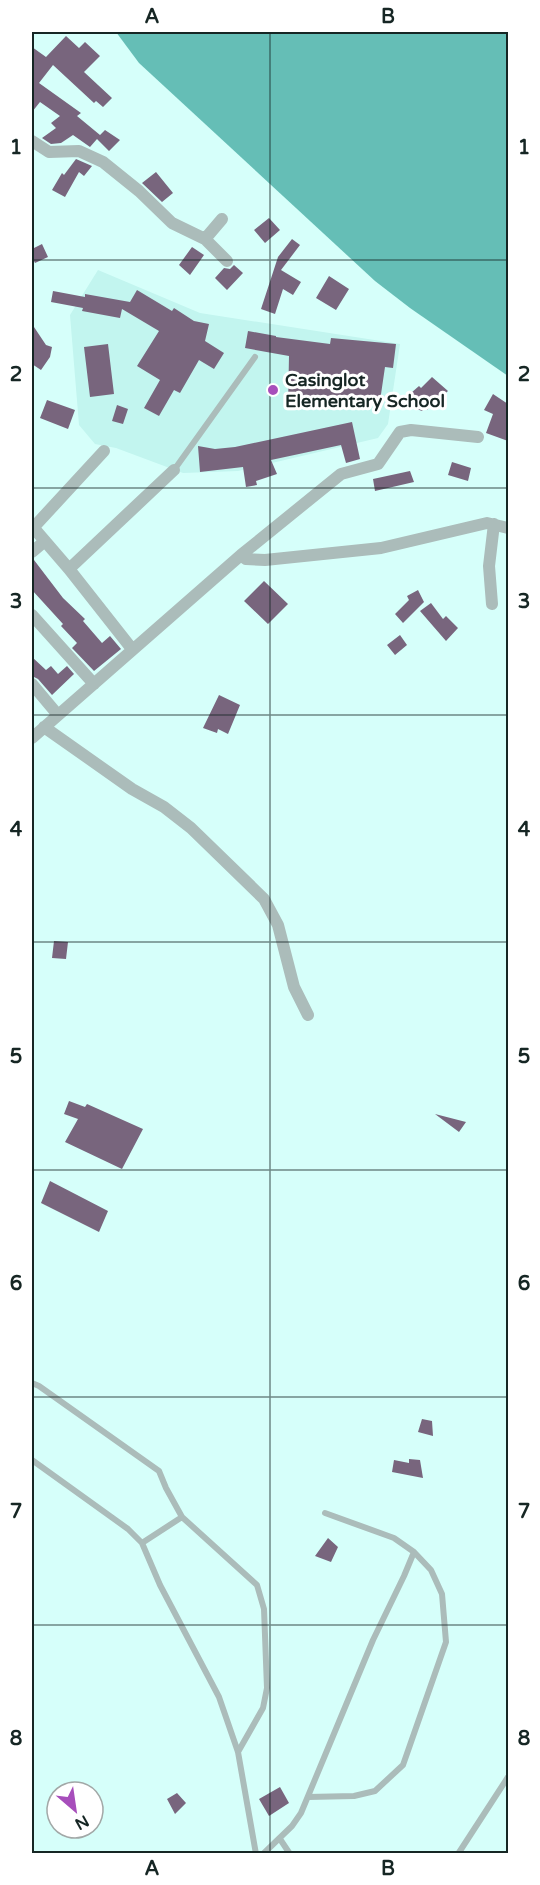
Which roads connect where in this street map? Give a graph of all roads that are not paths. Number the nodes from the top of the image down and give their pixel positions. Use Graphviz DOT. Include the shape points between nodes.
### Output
graph roads {
  1 [pos="32,141"];
  2 [pos="222,219"];
  3 [pos="205,239"];
  4 [pos="226,261"];
  5 [pos="255,357"];
  6 [pos="478,437"];
  7 [pos="104,451"];
  8 [pos="174,470"];
  9 [pos="494,524"];
  10 [pos="32,527"];
  11 [pos="508,528"];
  12 [pos="45,541"];
  13 [pos="32,552"];
  14 [pos="241,555"];
  15 [pos="69,569"];
  16 [pos="492,604"];
  17 [pos="32,615"];
  18 [pos="132,649"];
  19 [pos="32,684"];
  20 [pos="94,684"];
  21 [pos="58,715"];
  22 [pos="44,727"];
  23 [pos="32,738"];
  24 [pos="308,1015"];
  25 [pos="32,1383"];
  26 [pos="32,1460"];
  27 [pos="325,1513"];
  28 [pos="182,1517"];
  29 [pos="142,1543"];
  30 [pos="414,1552"];
  31 [pos="238,1752"];
  32 [pos="508,1777"];
  33 [pos="308,1797"];
  34 [pos="280,1839"];
  35 [pos="256,1854"];
  36 [pos="263,1854"];
  37 [pos="290,1854"];
  38 [pos="458,1854"];
  1 -- 3 [label="street" via="49,152 79,151 103,162 172,223"];
  2 -- 3 [label="street"];
  3 -- 4 [label="street"];
  5 -- 8 [label="lane"];
  6 -- 14 [label="street" via="400,432 378,464 341,474"];
  7 -- 10 [label="street"];
  8 -- 15 [label="street"];
  9 -- 11 [label="street"];
  9 -- 14 [label="street" via="381,548 265,560 246,560"];
  9 -- 16 [label="street" via="489,566"];
  10 -- 12 [label="street"];
  12 -- 13 [label="street"];
  12 -- 15 [label="street"];
  14 -- 18 [label="street"];
  15 -- 18 [label="street"];
  17 -- 20 [label="street"];
  18 -- 20 [label="street"];
  19 -- 21 [label="street"];
  20 -- 21 [label="street"];
  21 -- 22 [label="street"];
  22 -- 23 [label="street"];
  22 -- 24 [label="street" via="191,828 264,899 278,925 294,987"];
  25 -- 28 [label="lane" via="159,1471"];
  26 -- 29 [label="lane"];
  27 -- 30 [label="lane" via="394,1538"];
  28 -- 29 [label="lane"];
  28 -- 31 [label="lane" via="257,1585 264,1609 267,1688 263,1708"];
  29 -- 31 [label="lane" via="219,1697"];
  30 -- 33 [label="lane"];
  30 -- 33 [label="lane" via="431,1570 442,1594 446,1642 403,1764 375,1791 354,1796"];
  31 -- 35 [label="lane"];
  32 -- 38 [label="lane"];
  33 -- 34 [label="lane"];
  34 -- 36 [label="lane"];
  34 -- 37 [label="lane"];
}
